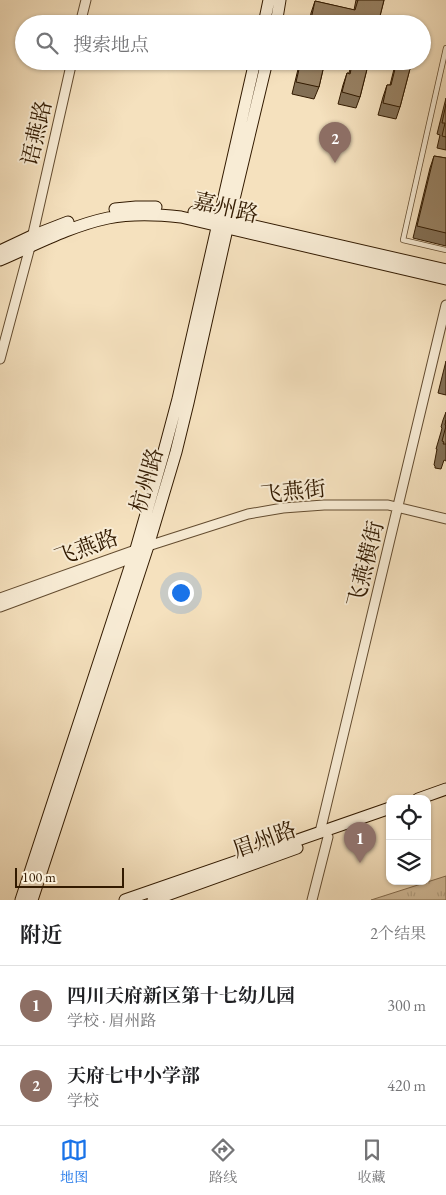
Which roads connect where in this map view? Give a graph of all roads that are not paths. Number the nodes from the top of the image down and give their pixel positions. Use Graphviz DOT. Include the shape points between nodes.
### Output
graph roads {
  1 [pos="86,0"];
  2 [pos="269,0"];
  3 [pos="280,0"];
  4 [pos="82,15"];
  5 [pos="266,15"];
  6 [pos="278,15"];
  7 [pos="446,48"];
  8 [pos="70,70"];
  9 [pos="253,70"];
  10 [pos="265,70"];
  11 [pos="223,223"];
  12 [pos="31,242"];
  13 [pos="446,250"];
  14 [pos="0,251"];
  15 [pos="0,260"];
  16 [pos="446,270"];
  17 [pos="446,279"];
  18 [pos="446,305"];
  19 [pos="0,359"];
  20 [pos="398,508"];
  21 [pos="446,519"];
  22 [pos="148,546"];
  23 [pos="134,554"];
  24 [pos="0,598"];
  25 [pos="0,607"];
  26 [pos="446,789"];
  27 [pos="429,795"];
  28 [pos="446,797"];
  29 [pos="431,803"];
  30 [pos="386,810"];
  31 [pos="386,817"];
  32 [pos="324,835"];
  33 [pos="21,900"];
  34 [pos="32,900"];
  35 [pos="125,900"];
  36 [pos="152,900"];
  37 [pos="312,900"];
  1 -- 4 [label="street"];
  2 -- 5 [label="main road"];
  3 -- 6 [label="main road"];
  7 -- 13 [label="lane" via="403,240"];
  8 -- 12 [label="street, 语燕路"];
  9 -- 11 [label="main road, 杭州路"];
  10 -- 11 [label="main road, 杭州路"];
  11 -- 12 [label="main road" via="181,209 136,207 89,215"];
  11 -- 16 [label="main road"];
  11 -- 17 [label="main road, 嘉州路"];
  11 -- 22 [label="main road, 杭州路" via="188,403"];
  11 -- 23 [label="main road, 杭州路" via="164,455"];
  12 -- 14 [label="main road"];
  12 -- 15 [label="main road"];
  12 -- 19 [label="street, 语燕路"];
  18 -- 20 [label="street, 飞燕横街"];
  20 -- 21 [label="street, 飞燕街"];
  20 -- 22 [label="street, 飞燕街" via="388,505 324,505 283,508 248,514"];
  20 -- 32 [label="street, 飞燕横街"];
  22 -- 23 [label="street, 飞燕路"];
  22 -- 34 [label="main road, 杭州路"];
  23 -- 24 [label="street, 飞燕路"];
  23 -- 25 [label="street, 飞燕路"];
  23 -- 33 [label="main road, 杭州路"];
  26 -- 27 [label="main road"];
  28 -- 29 [label="main road"];
  30 -- 32 [label="main road"];
  31 -- 32 [label="main road, 眉州路"];
  32 -- 35 [label="main road"];
  32 -- 36 [label="main road, 眉州路"];
  32 -- 37 [label="street, 飞燕横街"];
}
